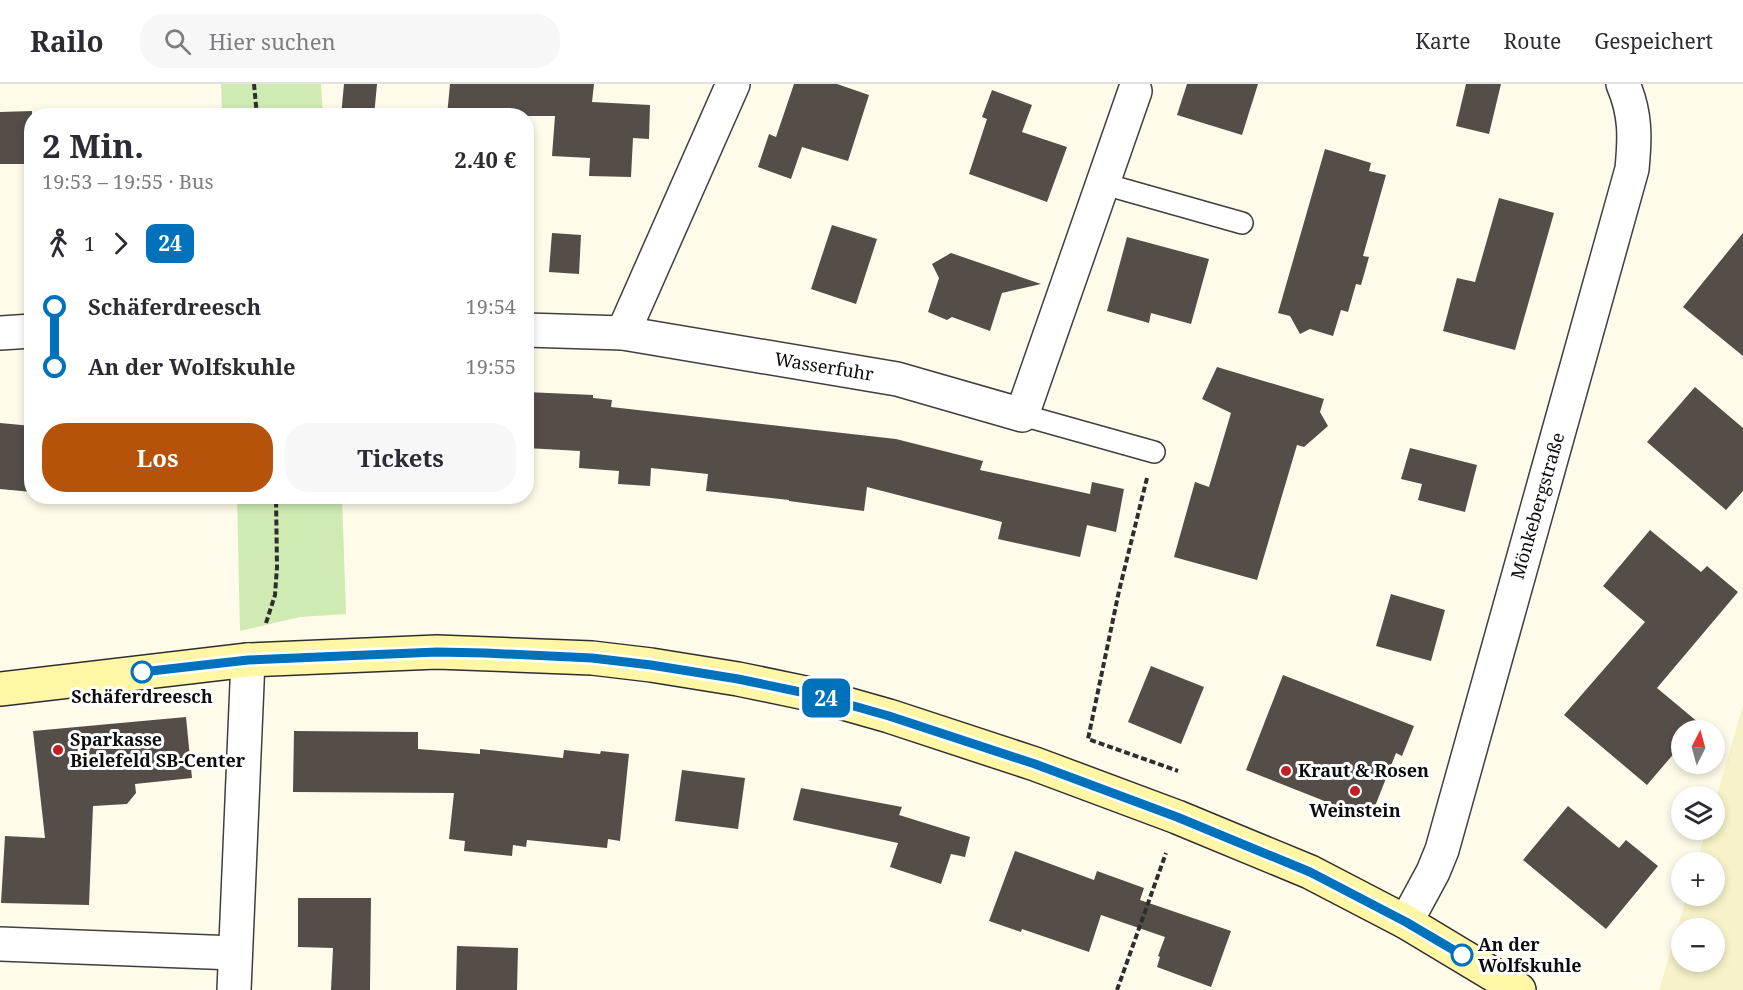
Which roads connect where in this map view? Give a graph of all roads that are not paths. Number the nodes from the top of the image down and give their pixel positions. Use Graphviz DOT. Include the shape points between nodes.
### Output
graph roads {
  1 [pos="733,84"];
  2 [pos="1623,84"];
  3 [pos="1135,92"];
  4 [pos="1104,184"];
  5 [pos="1242,223"];
  6 [pos="534,330"];
  7 [pos="24,332"];
  8 [pos="0,333"];
  9 [pos="622,333"];
  10 [pos="1022,415"];
  11 [pos="1154,452"];
  12 [pos="248,660"];
  13 [pos="0,689"];
  14 [pos="1406,922"];
  15 [pos="0,944"];
  16 [pos="235,953"];
  17 [pos="234,990"];
  18 [pos="1519,990"];
  1 -- 9 [label="street"];
  2 -- 14 [label="street, Mönkebergstraße" via="1632,104 1632,169 1442,850"];
  3 -- 4 [label="street"];
  4 -- 5 [label="lane"];
  4 -- 10 [label="street"];
  6 -- 9 [label="street, Wasserfuhr"];
  7 -- 8 [label="street"];
  9 -- 10 [label="street, Wasserfuhr" via="897,379"];
  10 -- 11 [label="lane, Wasserfuhr"];
  12 -- 13 [label="main road"];
  12 -- 14 [label="main road" via="437,652 546,656 651,665 815,695 1035,764 1177,817 1310,872"];
  12 -- 16 [label="street"];
  14 -- 18 [label="main road"];
  15 -- 16 [label="street"];
  16 -- 17 [label="street"];
}
